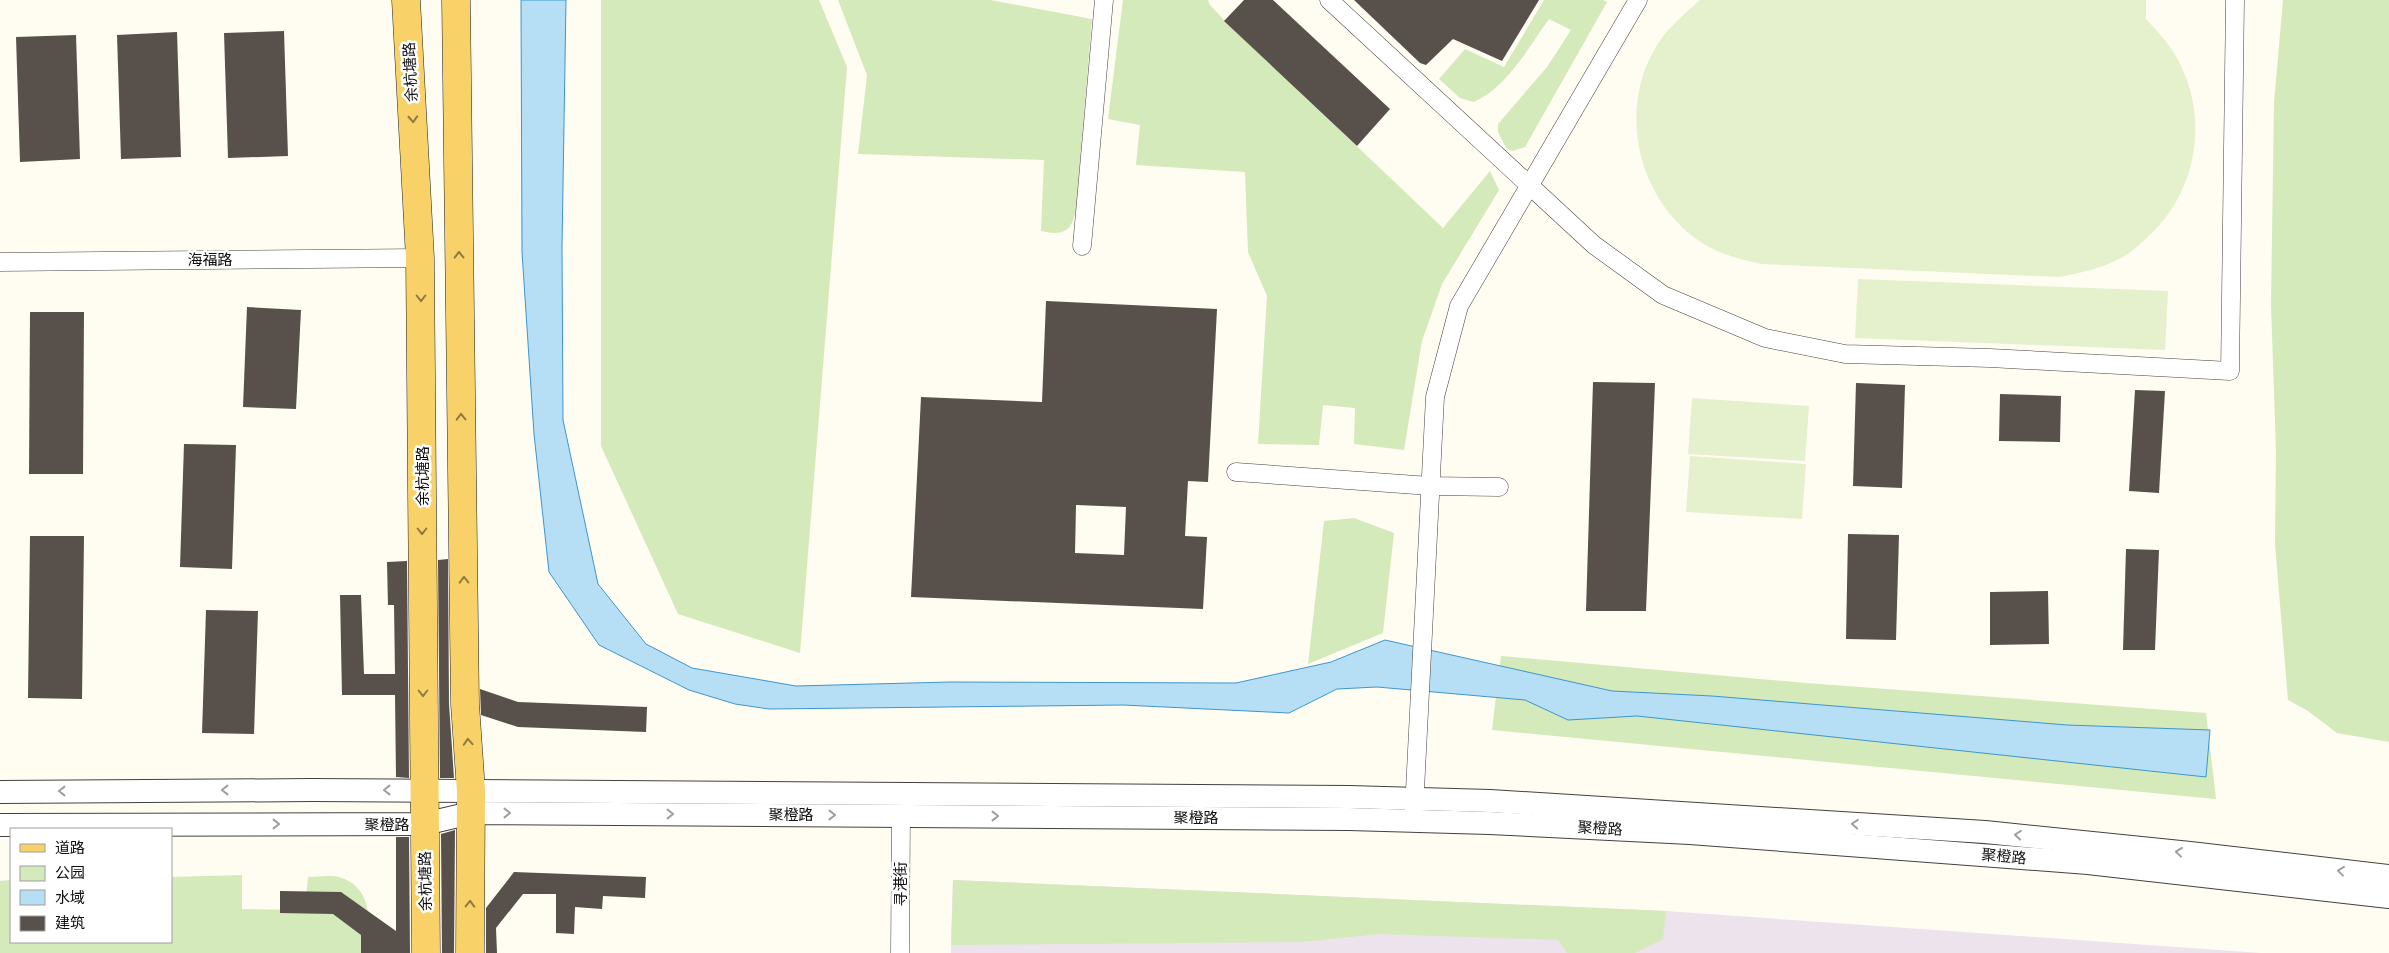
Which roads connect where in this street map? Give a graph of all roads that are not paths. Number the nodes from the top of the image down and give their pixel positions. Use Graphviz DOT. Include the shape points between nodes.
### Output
graph roads {
  1 [pos="406,0"];
  2 [pos="456,0"];
  3 [pos="1104,0"];
  4 [pos="1329,0"];
  5 [pos="1638,0"];
  6 [pos="2235,0"];
  7 [pos="1529,185"];
  8 [pos="1082,246"];
  9 [pos="420,258"];
  10 [pos="0,262"];
  11 [pos="1236,472"];
  12 [pos="1430,486"];
  13 [pos="1499,487"];
  14 [pos="424,790"];
  15 [pos="0,792"];
  16 [pos="1415,798"];
  17 [pos="471,802"];
  18 [pos="901,815"];
  19 [pos="1413,821"];
  20 [pos="424,824"];
  21 [pos="0,825"];
  22 [pos="2389,876"];
  23 [pos="2389,897"];
  24 [pos="426,953"];
  25 [pos="470,953"];
  26 [pos="900,953"];
  1 -- 9 [label="main road, 余杭塘路, one-way"];
  17 -- 2 [label="main road, one-way" via="465,704"];
  3 -- 8 [label="street"];
  4 -- 7 [label="street"];
  5 -- 7 [label="street"];
  6 -- 7 [label="street" via="2230,371 1845,354 1765,338 1663,295 1594,245"];
  7 -- 12 [label="street" via="1459,306 1435,397"];
  9 -- 10 [label="street, 海福路"];
  9 -- 14 [label="main road, 余杭塘路, one-way"];
  11 -- 12 [label="street"];
  12 -- 13 [label="street"];
  12 -- 16 [label="street"];
  14 -- 15 [label="street, 聚橙路, one-way"];
  14 -- 17 [label="street, 聚橙路"];
  14 -- 20 [label="main road, 余杭塘路"];
  16 -- 17 [label="street, 聚橙路"];
  16 -- 19 [label="street"];
  22 -- 16 [label="street, 聚橙路, one-way" via="1985,832"];
  17 -- 18 [label="street, 聚橙路, one-way"];
  17 -- 20 [label="street, 聚橙路"];
  25 -- 17 [label="main road, one-way"];
  18 -- 19 [label="street, 聚橙路, one-way"];
  18 -- 26 [label="street, 寻港街"];
  19 -- 23 [label="street, 聚橙路" via="1690,832 1881,846 2088,863"];
  21 -- 20 [label="street, 聚橙路, one-way"];
  20 -- 24 [label="main road, 余杭塘路"];
}
